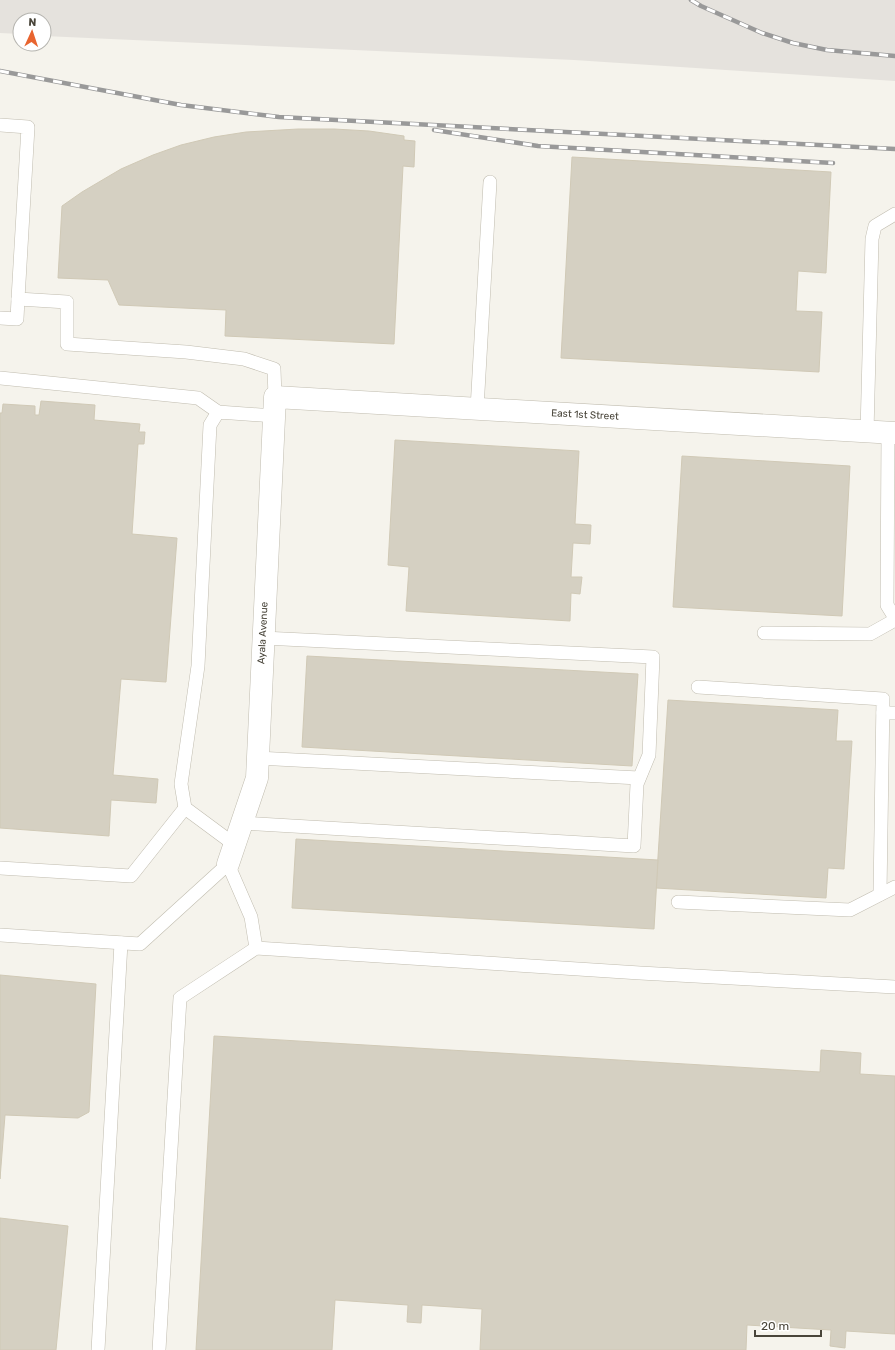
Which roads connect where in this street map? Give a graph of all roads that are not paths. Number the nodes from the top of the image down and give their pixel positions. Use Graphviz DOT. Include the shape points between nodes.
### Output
graph roads {
  1 [pos="0,125"];
  2 [pos="490,182"];
  3 [pos="895,214"];
  4 [pos="18,299"];
  5 [pos="0,318"];
  6 [pos="0,378"];
  7 [pos="274,407"];
  8 [pos="477,409"];
  9 [pos="218,412"];
  10 [pos="866,432"];
  11 [pos="892,433"];
  12 [pos="895,619"];
  13 [pos="764,633"];
  14 [pos="263,638"];
  15 [pos="698,687"];
  16 [pos="889,713"];
  17 [pos="257,758"];
  18 [pos="639,778"];
  19 [pos="185,808"];
  20 [pos="242,823"];
  21 [pos="231,854"];
  22 [pos="0,868"];
  23 [pos="895,887"];
  24 [pos="880,894"];
  25 [pos="678,902"];
  26 [pos="0,935"];
  27 [pos="122,942"];
  28 [pos="256,948"];
  29 [pos="895,987"];
  30 [pos="98,1350"];
  31 [pos="159,1350"];
  1 -- 4 [label="lane" via="28,127"];
  2 -- 8 [label="lane"];
  3 -- 10 [label="lane" via="875,226 872,239"];
  4 -- 5 [label="lane" via="17,319"];
  4 -- 7 [label="lane" via="67,302 67,344 186,352 244,359 274,369"];
  6 -- 9 [label="lane" via="198,398"];
  7 -- 8 [label="street, East 1st Street"];
  7 -- 9 [label="lane"];
  7 -- 14 [label="street, Ayala Avenue"];
  8 -- 10 [label="street, East 1st Street"];
  9 -- 19 [label="lane" via="210,425 198,666 181,784"];
  10 -- 11 [label="street, East 1st Street"];
  11 -- 12 [label="lane" via="887,605"];
  12 -- 13 [label="lane" via="870,634"];
  14 -- 17 [label="street, Ayala Avenue"];
  14 -- 18 [label="lane" via="654,657 649,755"];
  15 -- 16 [label="lane" via="883,699"];
  16 -- 24 [label="lane"];
  17 -- 18 [label="lane"];
  17 -- 20 [label="street, Ayala Avenue" via="256,778"];
  18 -- 20 [label="lane" via="634,846"];
  19 -- 21 [label="lane"];
  19 -- 22 [label="lane" via="131,876"];
  20 -- 21 [label="street, Ayala Avenue"];
  21 -- 27 [label="lane" via="140,944"];
  21 -- 28 [label="lane" via="251,917"];
  23 -- 24 [label="lane"];
  24 -- 25 [label="lane" via="850,910"];
  26 -- 27 [label="lane"];
  27 -- 30 [label="lane"];
  28 -- 29 [label="lane"];
  28 -- 31 [label="lane" via="180,998"];
}
